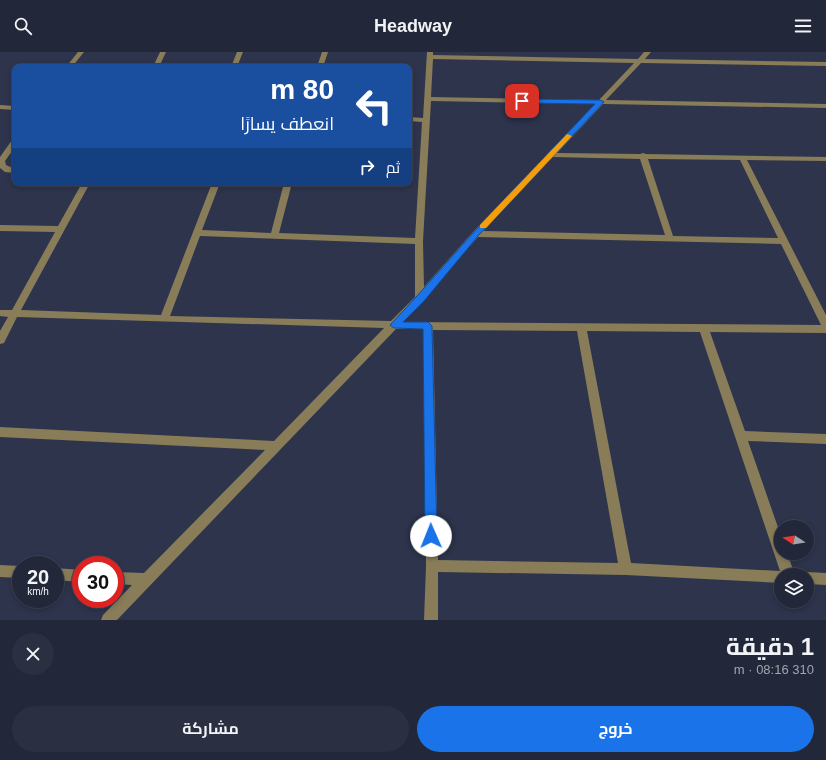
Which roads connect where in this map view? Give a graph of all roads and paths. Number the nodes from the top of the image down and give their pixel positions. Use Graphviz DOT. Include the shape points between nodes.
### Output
graph roads {
  1 [pos="80,52"];
  2 [pos="163,52"];
  3 [pos="240,52"];
  4 [pos="325,52"];
  5 [pos="609,52"];
  6 [pos="648,52"];
  7 [pos="430,54"];
  8 [pos="534,55"];
  9 [pos="611,60"];
  10 [pos="640,61"];
  11 [pos="71,64"];
  12 [pos="157,64"];
  13 [pos="235,64"];
  14 [pos="321,64"];
  15 [pos="826,64"];
  16 [pos="427,98"];
  17 [pos="600,102"];
  18 [pos="826,106"];
  19 [pos="0,107"];
  20 [pos="12,108"];
  21 [pos="412,119"];
  22 [pos="425,120"];
  23 [pos="12,146"];
  24 [pos="552,155"];
  25 [pos="643,155"];
  26 [pos="742,157"];
  27 [pos="826,159"];
  28 [pos="12,170"];
  29 [pos="84,186"];
  30 [pos="215,186"];
  31 [pos="287,186"];
  32 [pos="0,228"];
  33 [pos="60,229"];
  34 [pos="197,233"];
  35 [pos="476,234"];
  36 [pos="274,236"];
  37 [pos="670,239"];
  38 [pos="419,241"];
  39 [pos="784,241"];
  40 [pos="420,298"];
  41 [pos="0,313"];
  42 [pos="15,314"];
  43 [pos="164,319"];
  44 [pos="394,325"];
  45 [pos="826,325"];
  46 [pos="428,326"];
  47 [pos="581,327"];
  48 [pos="704,328"];
  49 [pos="826,329"];
  50 [pos="0,340"];
  51 [pos="0,432"];
  52 [pos="741,436"];
  53 [pos="826,439"];
  54 [pos="278,446"];
  55 [pos="432,566"];
  56 [pos="786,568"];
  57 [pos="626,569"];
  58 [pos="0,571"];
  59 [pos="12,572"];
  60 [pos="774,577"];
  61 [pos="814,578"];
  62 [pos="826,578"];
  63 [pos="124,579"];
  64 [pos="147,580"];
  65 [pos="108,620"];
  66 [pos="431,620"];
  1 -- 11 [label="street"];
  2 -- 12 [label="street"];
  3 -- 13 [label="street"];
  4 -- 14 [label="street"];
  5 -- 9 [label="street"];
  6 -- 10 [label="street"];
  7 -- 8 [label="street"];
  7 -- 16 [label="street"];
  8 -- 9 [label="street"];
  9 -- 10 [label="street"];
  10 -- 15 [label="street"];
  10 -- 17 [label="street"];
  16 -- 17 [label="street"];
  16 -- 22 [label="street"];
  17 -- 18 [label="street"];
  17 -- 24 [label="street"];
  19 -- 20 [label="street"];
  21 -- 22 [label="street"];
  22 -- 38 [label="street"];
  23 -- 28 [label="street" via="1,161 2,166"];
  24 -- 25 [label="street"];
  24 -- 35 [label="street"];
  25 -- 26 [label="street"];
  25 -- 37 [label="street"];
  26 -- 27 [label="street"];
  26 -- 39 [label="street"];
  29 -- 33 [label="street"];
  30 -- 34 [label="street"];
  31 -- 36 [label="street"];
  32 -- 33 [label="street"];
  33 -- 42 [label="street"];
  34 -- 36 [label="street"];
  34 -- 43 [label="street"];
  35 -- 37 [label="street"];
  35 -- 40 [label="street"];
  36 -- 38 [label="street"];
  37 -- 39 [label="street"];
  38 -- 40 [label="street"];
  39 -- 45 [label="street"];
  40 -- 44 [label="street"];
  41 -- 42 [label="street"];
  42 -- 43 [label="street"];
  42 -- 50 [label="street"];
  43 -- 44 [label="street"];
  44 -- 46 [label="street"];
  44 -- 54 [label="street"];
  46 -- 47 [label="street"];
  46 -- 55 [label="street"];
  47 -- 48 [label="street"];
  47 -- 57 [label="street"];
  48 -- 49 [label="street"];
  48 -- 52 [label="street"];
  51 -- 54 [label="street"];
  52 -- 53 [label="street"];
  52 -- 56 [label="street"];
  54 -- 64 [label="street"];
  55 -- 57 [label="street"];
  55 -- 66 [label="street"];
  57 -- 60 [label="street"];
  58 -- 59 [label="street"];
  61 -- 62 [label="street"];
  63 -- 64 [label="street"];
  64 -- 65 [label="street"];
}
